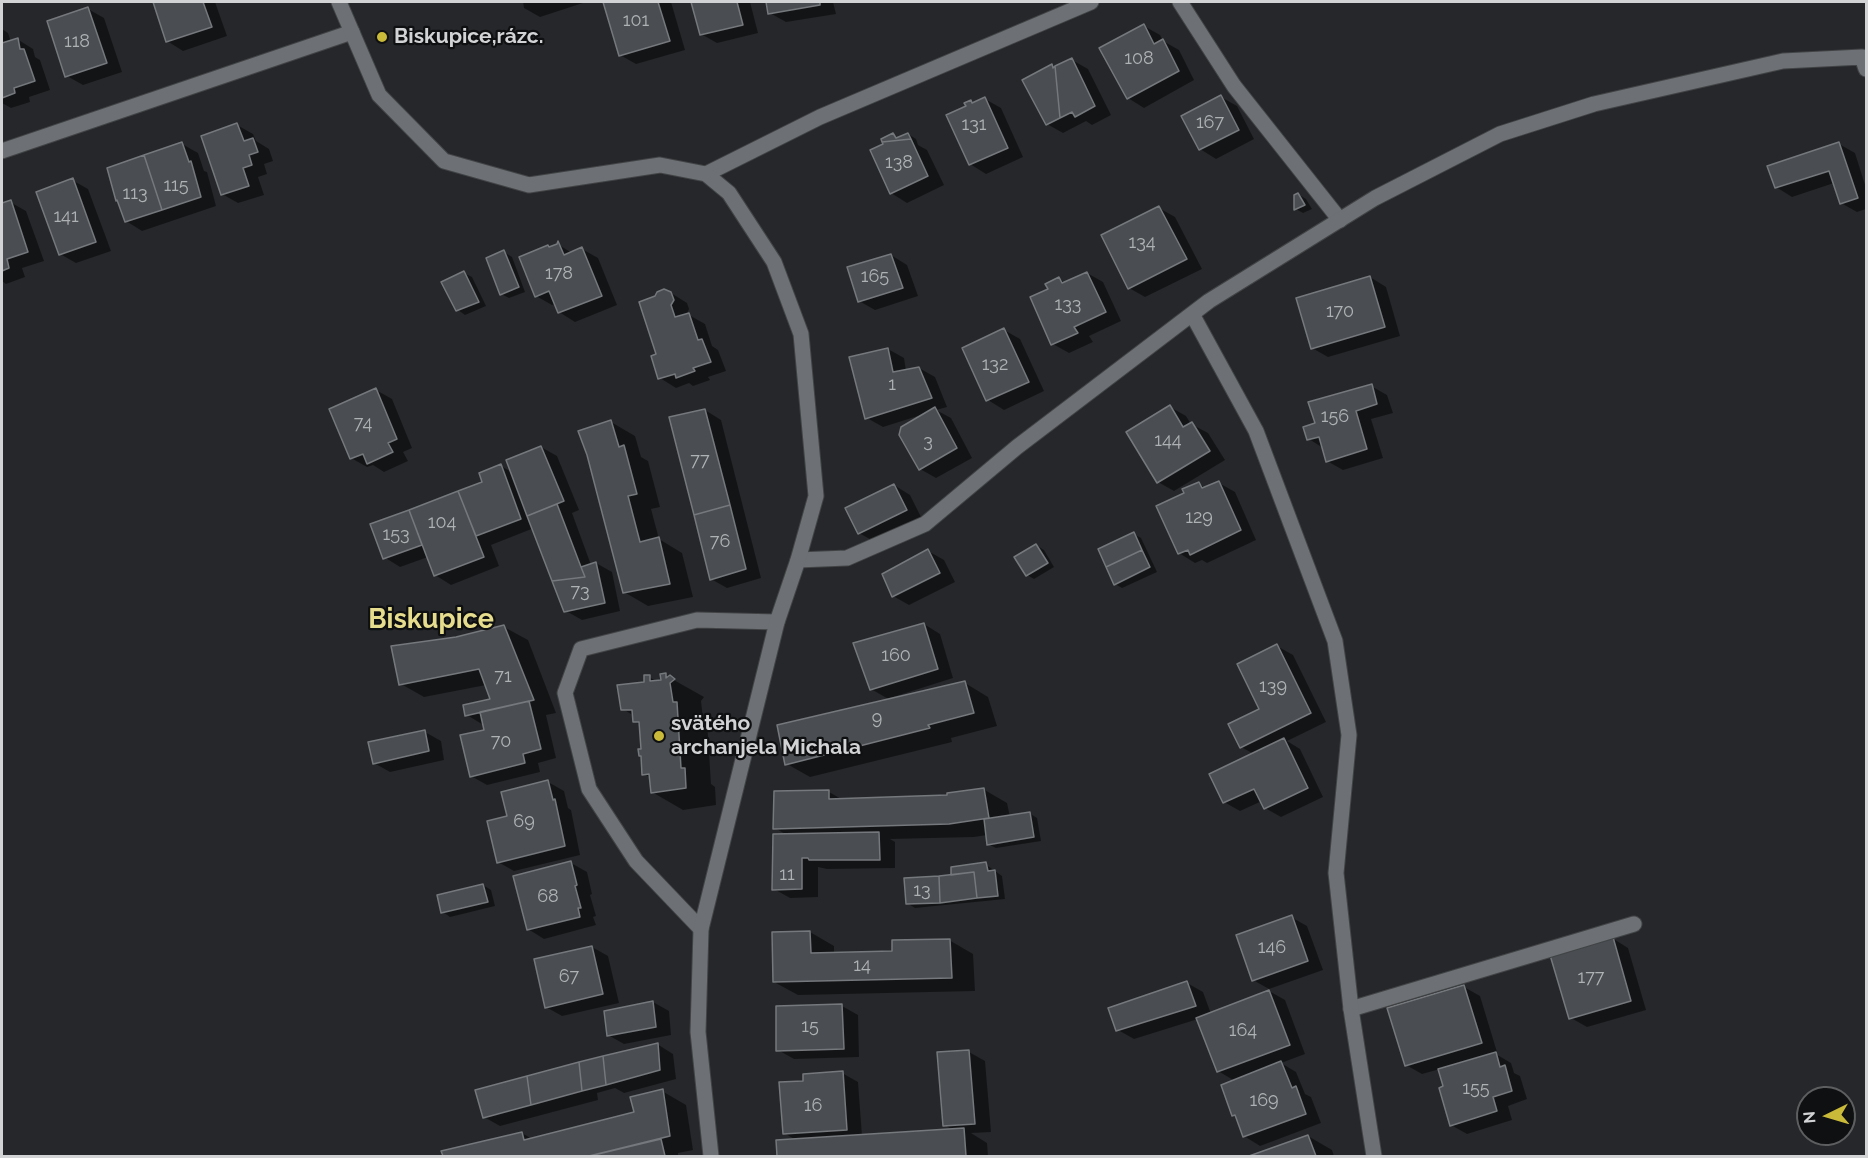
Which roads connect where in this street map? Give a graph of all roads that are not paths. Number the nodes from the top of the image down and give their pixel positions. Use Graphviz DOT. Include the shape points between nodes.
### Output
graph roads {
  1 [pos="339,2"];
  2 [pos="1091,2"];
  3 [pos="1180,2"];
  4 [pos="352,32"];
  5 [pos="1866,69"];
  6 [pos="2,151"];
  7 [pos="706,174"];
  8 [pos="1340,220"];
  9 [pos="1192,314"];
  10 [pos="798,560"];
  11 [pos="777,622"];
  12 [pos="1634,924"];
  13 [pos="701,929"];
  14 [pos="1351,1009"];
  15 [pos="711,1156"];
  16 [pos="1374,1156"];
  1 -- 4 [label="street"];
  2 -- 7 [label="street" via="820,117"];
  3 -- 8 [label="street" via="1234,86"];
  4 -- 6 [label="street"];
  4 -- 7 [label="street" via="379,95 444,161 529,185 660,165"];
  5 -- 8 [label="street" via="1862,57 1784,62 1594,104 1500,134"];
  7 -- 10 [label="street" via="729,193 774,262 801,334 816,496"];
  8 -- 9 [label="street"];
  9 -- 10 [label="street" via="1017,447 925,524 847,558"];
  9 -- 14 [label="street" via="1256,432 1335,640 1349,735 1336,873"];
  10 -- 11 [label="street"];
  11 -- 13 [label="street"];
  11 -- 13 [label="street" via="697,620 581,649 565,693 589,789 636,861"];
  12 -- 14 [label="street"];
  13 -- 15 [label="street" via="698,1032"];
  14 -- 16 [label="street"];
}
